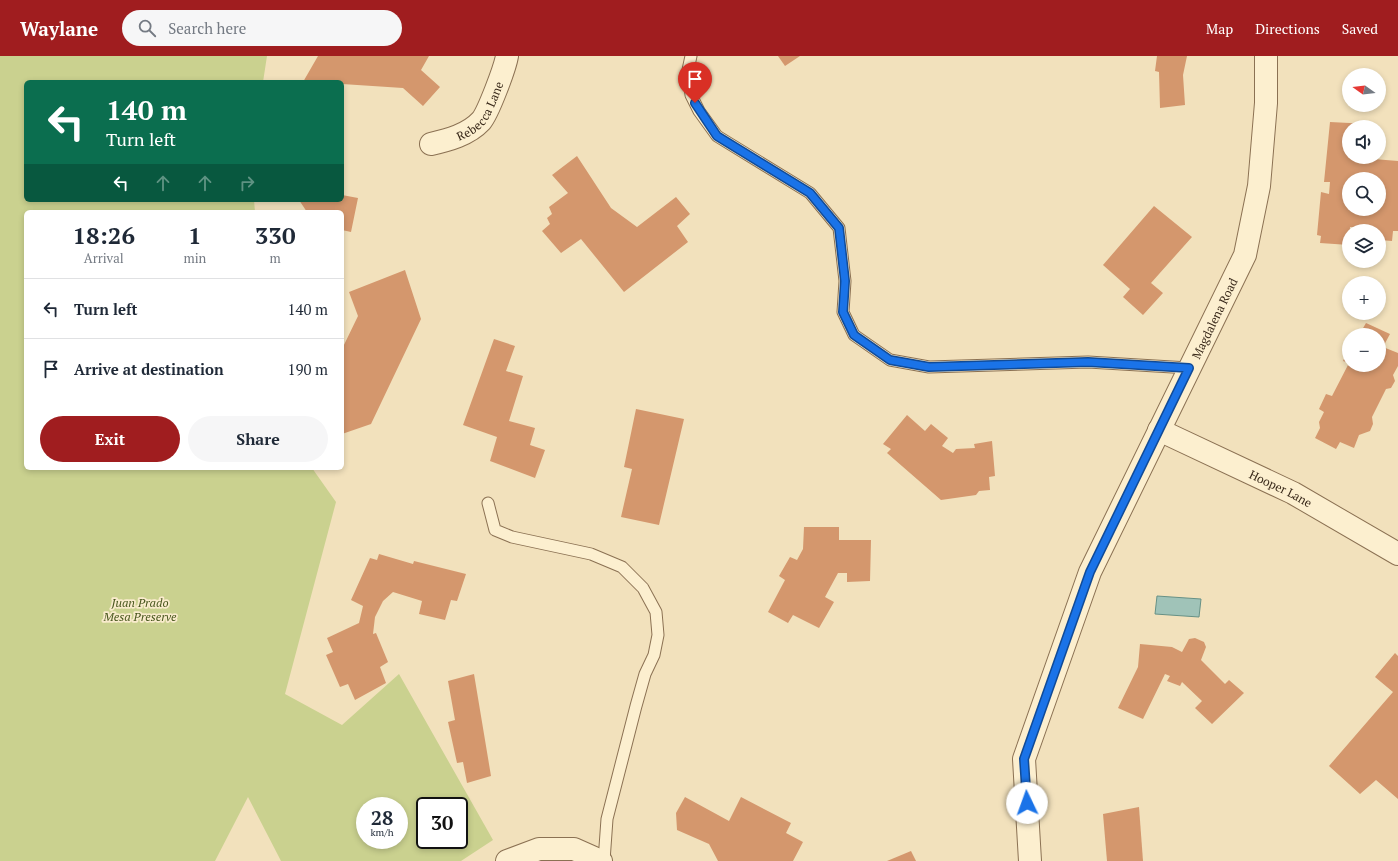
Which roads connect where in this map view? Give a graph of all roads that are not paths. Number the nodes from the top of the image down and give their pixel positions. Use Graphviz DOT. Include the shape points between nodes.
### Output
graph roads {
  1 [pos="507,56"];
  2 [pos="690,56"];
  3 [pos="1266,56"];
  4 [pos="431,144"];
  5 [pos="1189,368"];
  6 [pos="1159,430"];
  7 [pos="488,503"];
  8 [pos="1398,554"];
  9 [pos="506,861"];
  10 [pos="601,861"];
  11 [pos="604,861"];
  12 [pos="1030,861"];
  1 -- 4 [label="street, Rebecca Lane" via="505,68 481,121 456,138"];
  2 -- 5 [label="lane" via="688,70 691,95 717,136 810,193 839,228 845,281 843,312 854,335 890,360 929,367 1088,362"];
  3 -- 5 [label="street, Magdalena Road" via="1266,103 1259,186 1245,255"];
  5 -- 6 [label="street, Magdalena Road"];
  6 -- 8 [label="street, Hooper Lane" via="1293,493"];
  6 -- 12 [label="street, Magdalena Road" via="1090,572 1024,759"];
  7 -- 11 [label="lane" via="495,530 512,537 591,554 622,567 643,588 656,612 658,635 654,655 645,674 607,819"];
  9 -- 10 [label="street" via="539,849 574,849"];
}
